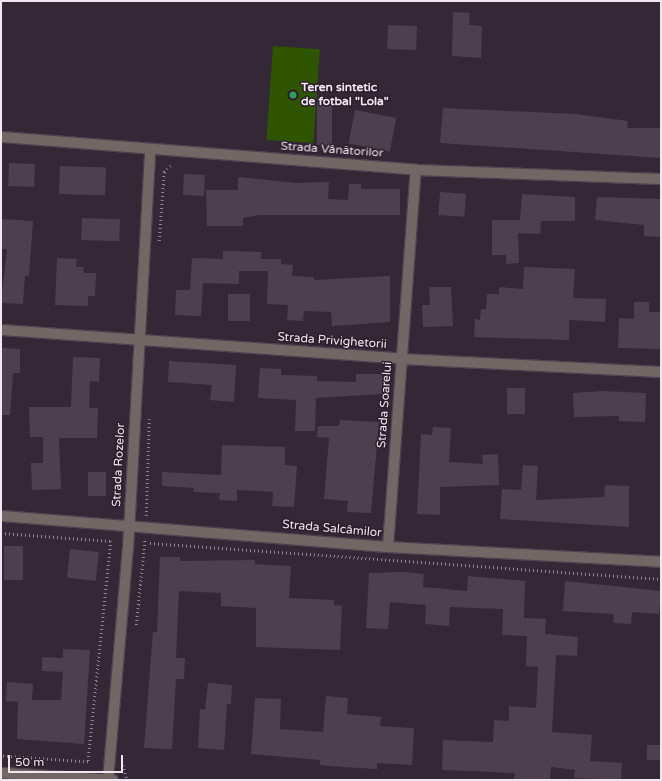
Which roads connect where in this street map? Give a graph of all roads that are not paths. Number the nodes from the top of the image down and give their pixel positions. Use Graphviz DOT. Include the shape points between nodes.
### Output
graph roads {
  1 [pos="1,137"];
  2 [pos="150,150"];
  3 [pos="416,170"];
  4 [pos="661,179"];
  5 [pos="1,330"];
  6 [pos="138,340"];
  7 [pos="402,359"];
  8 [pos="661,372"];
  9 [pos="1,516"];
  10 [pos="129,525"];
  11 [pos="388,547"];
  12 [pos="661,562"];
  13 [pos="1,772"];
  14 [pos="108,780"];
  15 [pos="113,780"];
  1 -- 2 [label="street, Strada Vânătorilor"];
  2 -- 3 [label="street, Strada Vânătorilor"];
  2 -- 6 [label="street, Strada Rozelor"];
  3 -- 4 [label="street, Strada Vânătorilor"];
  3 -- 7 [label="street, Strada Soarelui"];
  5 -- 6 [label="street, Strada Privighetorii"];
  6 -- 7 [label="street, Strada Privighetorii"];
  6 -- 10 [label="street, Strada Rozelor"];
  7 -- 8 [label="street, Strada Privighetorii"];
  7 -- 11 [label="street, Strada Soarelui"];
  9 -- 10 [label="street, Strada Salcâmilor"];
  10 -- 11 [label="street, Strada Salcâmilor"];
  10 -- 14 [label="street, Strada Rozelor"];
  11 -- 12 [label="street, Strada Salcâmilor"];
  13 -- 14 [label="street"];
  14 -- 15 [label="street"];
}
